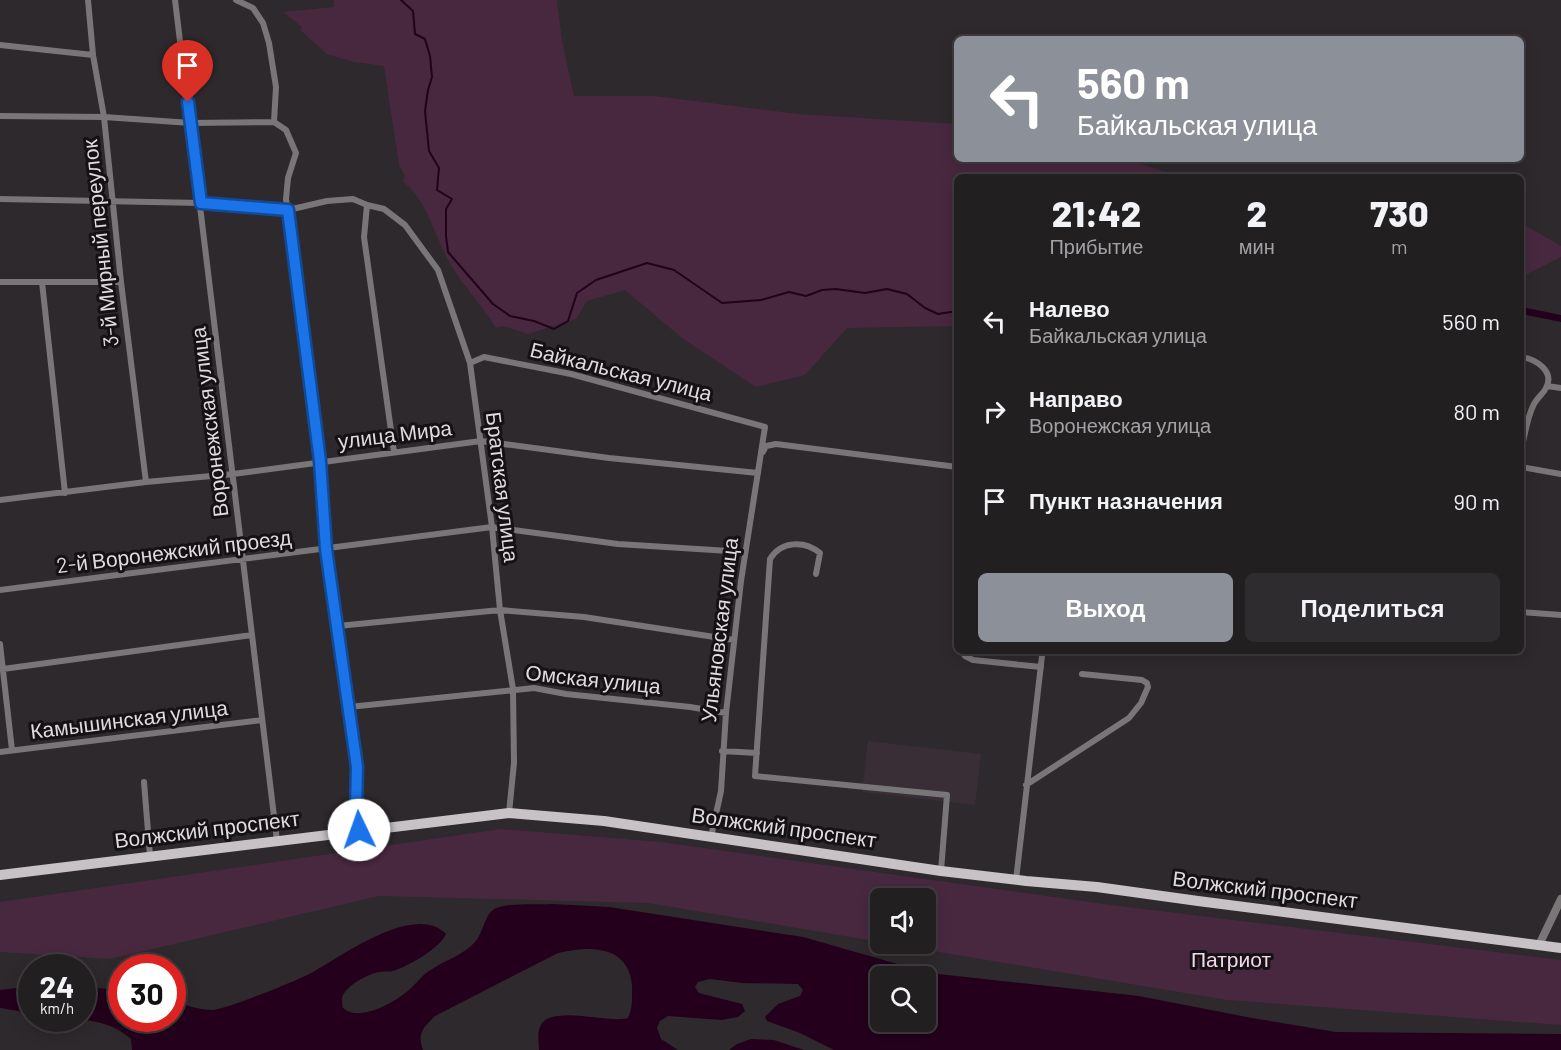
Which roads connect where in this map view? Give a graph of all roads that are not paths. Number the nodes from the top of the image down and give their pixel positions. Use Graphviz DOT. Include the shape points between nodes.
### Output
graph roads {
  1 [pos="88,0"];
  2 [pos="175,0"];
  3 [pos="236,0"];
  4 [pos="0,45"];
  5 [pos="93,55"];
  6 [pos="0,116"];
  7 [pos="104,117"];
  8 [pos="274,122"];
  9 [pos="191,123"];
  10 [pos="0,199"];
  11 [pos="113,201"];
  12 [pos="201,203"];
  13 [pos="367,205"];
  14 [pos="288,210"];
  15 [pos="0,282"];
  16 [pos="42,282"];
  17 [pos="121,282"];
  18 [pos="1524,358"];
  19 [pos="470,363"];
  20 [pos="1547,386"];
  21 [pos="1561,388"];
  22 [pos="765,427"];
  23 [pos="1524,439"];
  24 [pos="481,441"];
  25 [pos="394,452"];
  26 [pos="761,454"];
  27 [pos="320,461"];
  28 [pos="954,467"];
  29 [pos="1524,468"];
  30 [pos="758,473"];
  31 [pos="233,474"];
  32 [pos="1561,474"];
  33 [pos="146,482"];
  34 [pos="64,493"];
  35 [pos="0,500"];
  36 [pos="492,527"];
  37 [pos="326,549"];
  38 [pos="745,552"];
  39 [pos="243,559"];
  40 [pos="816,574"];
  41 [pos="0,590"];
  42 [pos="500,610"];
  43 [pos="1524,612"];
  44 [pos="1561,615"];
  45 [pos="338,626"];
  46 [pos="252,635"];
  47 [pos="734,640"];
  48 [pos="0,644"];
  49 [pos="964,654"];
  50 [pos="1042,656"];
  51 [pos="1041,667"];
  52 [pos="3,669"];
  53 [pos="1082,674"];
  54 [pos="513,688"];
  55 [pos="349,706"];
  56 [pos="726,713"];
  57 [pos="262,720"];
  58 [pos="12,750"];
  59 [pos="722,751"];
  60 [pos="0,752"];
  61 [pos="757,753"];
  62 [pos="144,782"];
  63 [pos="1026,785"];
  64 [pos="509,813"];
  65 [pos="359,830"];
  66 [pos="711,837"];
  67 [pos="277,841"];
  68 [pos="150,856"];
  69 [pos="940,871"];
  70 [pos="0,875"];
  71 [pos="1016,880"];
  72 [pos="1561,899"];
  73 [pos="1539,945"];
  74 [pos="1561,948"];
  1 -- 5 [label="street, 3-й Мирный переулок"];
  2 -- 9 [label="street, Воронежская улица"];
  3 -- 8 [label="street" via="253,8 263,23 276,87"];
  4 -- 5 [label="street"];
  5 -- 7 [label="street, 3-й Мирный переулок"];
  6 -- 7 [label="street"];
  7 -- 9 [label="street"];
  7 -- 11 [label="street, 3-й Мирный переулок"];
  8 -- 9 [label="street"];
  8 -- 14 [label="street" via="286,130 296,153 288,178"];
  9 -- 12 [label="street, Воронежская улица"];
  10 -- 11 [label="street"];
  11 -- 12 [label="street"];
  11 -- 17 [label="street, 3-й Мирный переулок"];
  12 -- 14 [label="street"];
  12 -- 31 [label="street, Воронежская улица"];
  13 -- 14 [label="street" via="353,199"];
  13 -- 19 [label="street, Братская улица" via="384,209 397,218 438,270"];
  13 -- 25 [label="street" via="364,237"];
  14 -- 27 [label="street"];
  15 -- 16 [label="street"];
  16 -- 17 [label="street"];
  16 -- 34 [label="street"];
  17 -- 33 [label="street, 3-й Мирный переулок"];
  18 -- 20 [label="street" via="1545,368"];
  19 -- 22 [label="street, Байкальская улица" via="484,357 571,374"];
  19 -- 24 [label="street, Братская улица"];
  20 -- 21 [label="street"];
  20 -- 23 [label="street" via="1534,404"];
  22 -- 26 [label="street, Ульяновская улица"];
  24 -- 25 [label="street, улица Мира"];
  24 -- 30 [label="street, улица Мира"];
  24 -- 36 [label="street, Братская улица"];
  25 -- 27 [label="street, улица Мира"];
  26 -- 28 [label="street" via="766,446 776,444"];
  26 -- 30 [label="street, Ульяновская улица"];
  27 -- 31 [label="street, улица Мира"];
  27 -- 37 [label="street"];
  29 -- 32 [label="street"];
  30 -- 38 [label="street, Ульяновская улица"];
  31 -- 33 [label="street, улица Мира"];
  31 -- 39 [label="street, Воронежская улица"];
  33 -- 34 [label="street, улица Мира"];
  34 -- 35 [label="street, улица Мира"];
  36 -- 37 [label="street, 2-й Воронежский проезд"];
  36 -- 38 [label="street, 2-й Воронежский проезд" via="618,544"];
  36 -- 42 [label="street, Братская улица"];
  37 -- 39 [label="street, 2-й Воронежский проезд"];
  37 -- 45 [label="street"];
  38 -- 47 [label="street, Ульяновская улица"];
  39 -- 41 [label="street, 2-й Воронежский проезд"];
  39 -- 46 [label="street, Воронежская улица"];
  40 -- 61 [label="street" via="820,554 812,547 782,546 770,559"];
  42 -- 45 [label="street"];
  42 -- 47 [label="street" via="584,617"];
  42 -- 54 [label="street, Братская улица"];
  43 -- 44 [label="street"];
  45 -- 55 [label="street"];
  46 -- 52 [label="street"];
  46 -- 57 [label="street, Воронежская улица"];
  47 -- 56 [label="street, Ульяновская улица"];
  48 -- 52 [label="street"];
  49 -- 51 [label="street" via="973,660"];
  50 -- 51 [label="street"];
  51 -- 63 [label="street"];
  52 -- 58 [label="street"];
  53 -- 63 [label="street" via="1142,680 1148,687 1142,703 1129,718"];
  54 -- 55 [label="street, Омская улица"];
  54 -- 56 [label="street, Омская улица"];
  54 -- 64 [label="street, Братская улица" via="514,763"];
  55 -- 65 [label="street" via="357,767"];
  56 -- 59 [label="street, Ульяновская улица"];
  57 -- 58 [label="street, Камышинская улица"];
  57 -- 67 [label="street, Воронежская улица"];
  58 -- 60 [label="street, Камышинская улица"];
  59 -- 61 [label="street"];
  59 -- 66 [label="street, Ульяновская улица" via="721,791"];
  61 -- 69 [label="street" via="755,776 947,795"];
  62 -- 68 [label="street"];
  63 -- 71 [label="street"];
  64 -- 65 [label="main road, Волжский проспект"];
  64 -- 66 [label="main road, Волжский проспект" via="604,821"];
  65 -- 67 [label="main road, Волжский проспект"];
  66 -- 69 [label="main road, Волжский проспект"];
  67 -- 68 [label="main road, Волжский проспект"];
  68 -- 70 [label="main road, Волжский проспект"];
  69 -- 71 [label="main road, Волжский проспект"];
  71 -- 73 [label="main road, Волжский проспект" via="1097,886"];
  72 -- 73 [label="street"];
  73 -- 74 [label="main road, Волжский проспект"];
}
